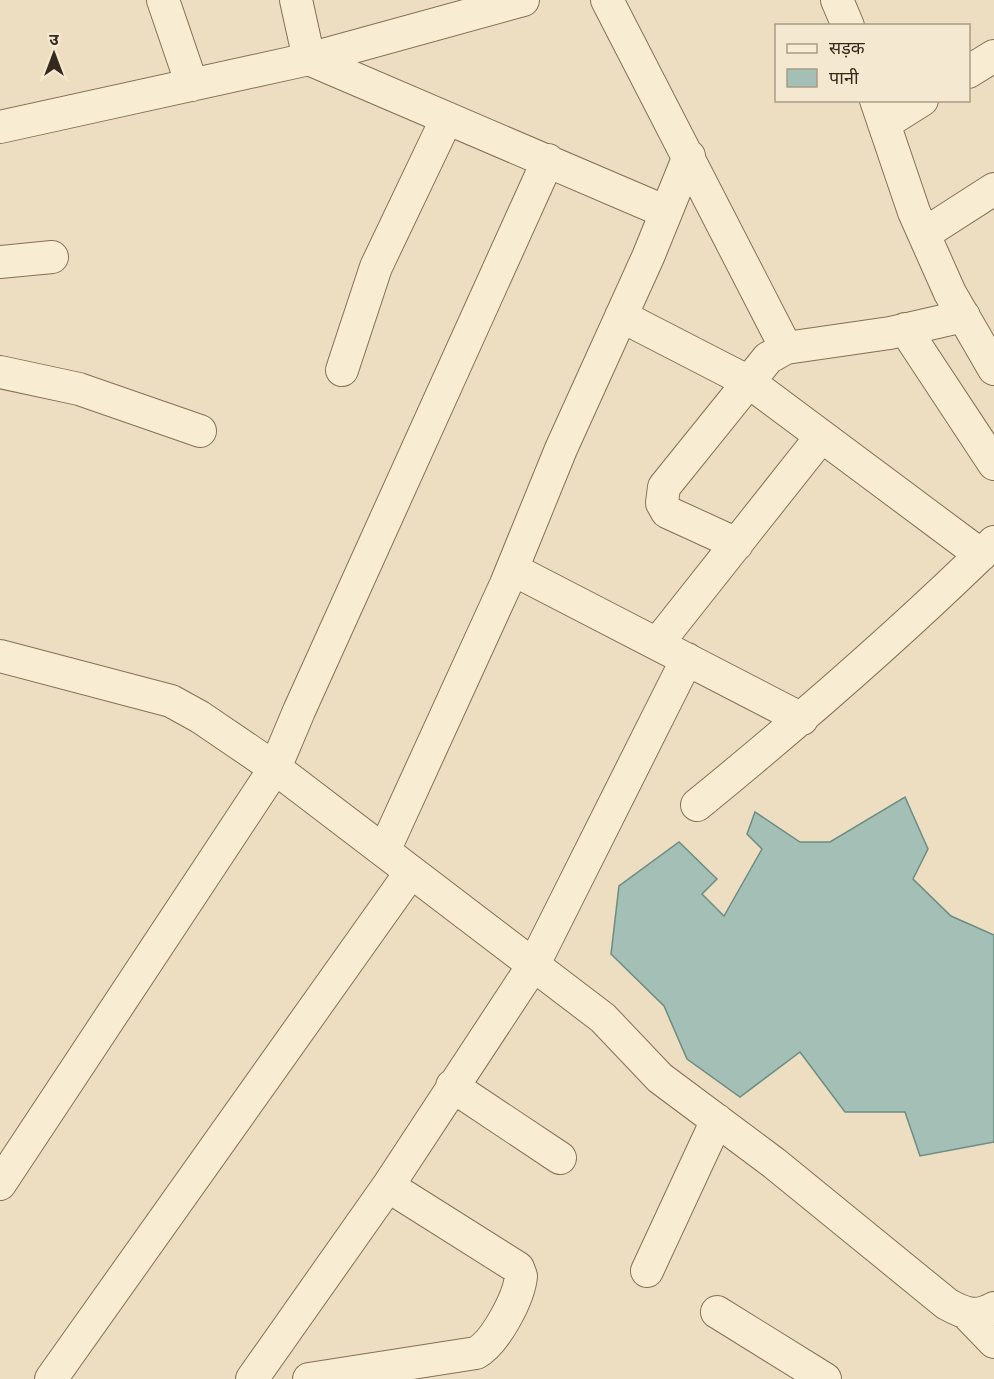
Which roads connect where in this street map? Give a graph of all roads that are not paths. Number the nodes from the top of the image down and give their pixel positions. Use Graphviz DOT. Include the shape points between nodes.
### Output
graph roads {
  1 [pos="163,0"];
  2 [pos="296,0"];
  3 [pos="523,0"];
  4 [pos="608,0"];
  5 [pos="837,0"];
  6 [pos="847,24"];
  7 [pos="994,56"];
  8 [pos="309,59"];
  9 [pos="970,71"];
  10 [pos="192,85"];
  11 [pos="915,102"];
  12 [pos="880,112"];
  13 [pos="447,118"];
  14 [pos="0,127"];
  15 [pos="689,156"];
  16 [pos="548,160"];
  17 [pos="994,189"];
  18 [pos="666,212"];
  19 [pos="924,234"];
  20 [pos="52,257"];
  21 [pos="0,262"];
  22 [pos="621,316"];
  23 [pos="964,316"];
  24 [pos="905,329"];
  25 [pos="786,348"];
  26 [pos="994,369"];
  27 [pos="342,370"];
  28 [pos="0,372"];
  29 [pos="749,382"];
  30 [pos="200,431"];
  31 [pos="821,437"];
  32 [pos="994,464"];
  33 [pos="737,544"];
  34 [pos="988,548"];
  35 [pos="512,569"];
  36 [pos="657,644"];
  37 [pos="0,656"];
  38 [pos="687,659"];
  39 [pos="802,719"];
  40 [pos="275,768"];
  41 [pos="697,805"];
  42 [pos="384,851"];
  43 [pos="411,872"];
  44 [pos="534,964"];
  45 [pos="452,1086"];
  46 [pos="717,1120"];
  47 [pos="560,1158"];
  48 [pos="0,1185"];
  49 [pos="388,1186"];
  50 [pos="648,1271"];
  51 [pos="980,1311"];
  52 [pos="717,1312"];
  53 [pos="994,1342"];
  54 [pos="51,1379"];
  55 [pos="252,1379"];
  56 [pos="309,1379"];
  57 [pos="825,1379"];
  1 -- 10 [label="street"];
  2 -- 8 [label="street"];
  3 -- 8 [label="street"];
  4 -- 15 [label="street"];
  5 -- 6 [label="street"];
  7 -- 9 [label="street"];
  8 -- 10 [label="street"];
  8 -- 13 [label="street"];
  10 -- 14 [label="street"];
  11 -- 12 [label="street"];
  12 -- 19 [label="street"];
  13 -- 16 [label="street"];
  13 -- 27 [label="street" via="376,267"];
  15 -- 18 [label="street"];
  15 -- 25 [label="street"];
  16 -- 18 [label="street"];
  16 -- 40 [label="street"];
  17 -- 19 [label="street"];
  18 -- 22 [label="street"];
  19 -- 23 [label="street"];
  20 -- 21 [label="street"];
  22 -- 29 [label="street"];
  22 -- 35 [label="street"];
  23 -- 24 [label="street"];
  23 -- 26 [label="street"];
  24 -- 25 [label="street"];
  24 -- 32 [label="street"];
  25 -- 29 [label="street" via="768,358"];
  28 -- 30 [label="street" via="79,389"];
  29 -- 31 [label="street"];
  29 -- 33 [label="street" via="662,494 667,512"];
  31 -- 33 [label="street"];
  31 -- 34 [label="street"];
  33 -- 36 [label="street"];
  34 -- 39 [label="street" via="942,595"];
  35 -- 36 [label="street"];
  35 -- 42 [label="street"];
  36 -- 38 [label="street"];
  37 -- 40 [label="street" via="171,701"];
  38 -- 39 [label="street"];
  38 -- 44 [label="street"];
  39 -- 41 [label="street"];
  40 -- 42 [label="street"];
  40 -- 48 [label="street"];
  42 -- 43 [label="street"];
  43 -- 44 [label="street"];
  43 -- 54 [label="street"];
  44 -- 45 [label="street"];
  44 -- 46 [label="street" via="603,1018 660,1078"];
  45 -- 47 [label="street"];
  45 -- 49 [label="street"];
  46 -- 50 [label="street"];
  46 -- 51 [label="street" via="947,1304"];
  49 -- 55 [label="street"];
  49 -- 56 [label="street" via="518,1268 521,1276 517,1292 493,1340 476,1353"];
  51 -- 53 [label="street"];
  52 -- 57 [label="street"];
}
